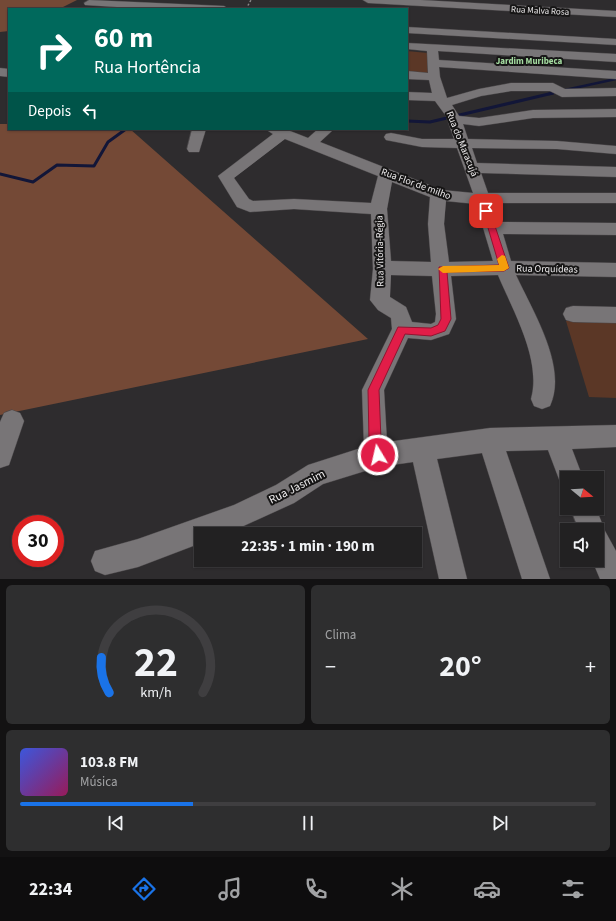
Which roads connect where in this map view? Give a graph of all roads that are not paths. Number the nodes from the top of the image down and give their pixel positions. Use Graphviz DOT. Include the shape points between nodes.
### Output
graph roads {
  1 [pos="368,0"];
  2 [pos="89,4"];
  3 [pos="393,4"];
  4 [pos="153,8"];
  5 [pos="616,14"];
  6 [pos="408,30"];
  7 [pos="557,39"];
  8 [pos="616,42"];
  9 [pos="408,46"];
  10 [pos="432,47"];
  11 [pos="560,55"];
  12 [pos="616,58"];
  13 [pos="434,63"];
  14 [pos="563,72"];
  15 [pos="408,75"];
  16 [pos="616,75"];
  17 [pos="434,77"];
  18 [pos="557,90"];
  19 [pos="616,92"];
  20 [pos="408,96"];
  21 [pos="442,100"];
  22 [pos="616,113"];
  23 [pos="457,127"];
  24 [pos="199,130"];
  25 [pos="326,130"];
  26 [pos="277,132"];
  27 [pos="391,137"];
  28 [pos="616,137"];
  29 [pos="309,144"];
  30 [pos="194,149"];
  31 [pos="616,150"];
  32 [pos="473,168"];
  33 [pos="616,172"];
  34 [pos="387,174"];
  35 [pos="438,194"];
  36 [pos="482,198"];
  37 [pos="616,198"];
  38 [pos="379,209"];
  39 [pos="493,228"];
  40 [pos="616,229"];
  41 [pos="382,268"];
  42 [pos="504,268"];
  43 [pos="442,269"];
  44 [pos="616,270"];
  45 [pos="573,314"];
  46 [pos="616,315"];
  47 [pos="402,329"];
  48 [pos="542,399"];
  49 [pos="12,421"];
  50 [pos="616,436"];
  51 [pos="556,438"];
  52 [pos="490,440"];
  53 [pos="422,449"];
  54 [pos="378,455"];
  55 [pos="0,456"];
  56 [pos="568,471"];
  57 [pos="604,556"];
  58 [pos="105,561"];
  59 [pos="453,579"];
  60 [pos="536,579"];
  61 [pos="615,579"];
  1 -- 3 [label="street, Rua Malva Rosa"];
  2 -- 4 [label="street"];
  3 -- 5 [label="street, Rua Malva Rosa"];
  6 -- 7 [label="street"];
  7 -- 8 [label="street"];
  7 -- 11 [label="street"];
  9 -- 10 [label="street"];
  10 -- 11 [label="street"];
  10 -- 13 [label="street, Rua do Maracujá"];
  11 -- 12 [label="street"];
  11 -- 14 [label="street"];
  13 -- 14 [label="street"];
  13 -- 17 [label="street, Rua do Maracujá"];
  14 -- 16 [label="street"];
  14 -- 18 [label="street"];
  15 -- 17 [label="street"];
  17 -- 21 [label="street, Rua do Maracujá"];
  18 -- 19 [label="street"];
  18 -- 21 [label="street" via="502,88"];
  20 -- 21 [label="street"];
  21 -- 23 [label="street, Rua do Maracujá"];
  22 -- 23 [label="street" via="533,114"];
  23 -- 27 [label="street" via="422,143"];
  23 -- 28 [label="street"];
  23 -- 31 [label="street" via="557,145"];
  23 -- 32 [label="street, Rua do Maracujá"];
  24 -- 30 [label="street"];
  25 -- 29 [label="street"];
  26 -- 29 [label="street, Rua Flor de milho"];
  26 -- 38 [label="street" via="227,173 226,178 243,203 250,207 294,204"];
  29 -- 34 [label="street, Rua Flor de milho"];
  32 -- 33 [label="street"];
  32 -- 36 [label="street, Rua do Maracujá"];
  34 -- 35 [label="street, Rua Flor de milho"];
  34 -- 38 [label="street, Rua Vitória-Régia" via="382,184"];
  35 -- 36 [label="street, Rua Flor de milho" via="457,198"];
  35 -- 43 [label="street" via="436,224"];
  36 -- 37 [label="street, Rua Flor de milho"];
  36 -- 39 [label="street, Rua do Maracujá"];
  38 -- 41 [label="street, Rua Vitória-Régia"];
  39 -- 40 [label="street"];
  39 -- 42 [label="street, Rua do Maracujá"];
  41 -- 43 [label="street, Rua Orquídeas"];
  41 -- 47 [label="street, Rua Vitória-Régia" via="380,300 400,313"];
  42 -- 43 [label="street, Rua Orquídeas"];
  42 -- 44 [label="street, Rua Orquídeas"];
  42 -- 48 [label="street, Rua do Maracujá" via="544,369 545,388"];
  43 -- 47 [label="street" via="446,319 442,328 431,332"];
  45 -- 46 [label="street"];
  47 -- 54 [label="street" via="373,390"];
  49 -- 55 [label="street"];
  50 -- 51 [label="street, Rua Jasmim"];
  51 -- 52 [label="street, Rua Jasmim"];
  51 -- 56 [label="street"];
  52 -- 53 [label="street, Rua Jasmim"];
  52 -- 60 [label="street"];
  53 -- 54 [label="street, Rua Jasmim"];
  53 -- 59 [label="street"];
  54 -- 58 [label="street, Rua Jasmim" via="317,474 285,494 239,516 138,553"];
  57 -- 61 [label="street"];
}
